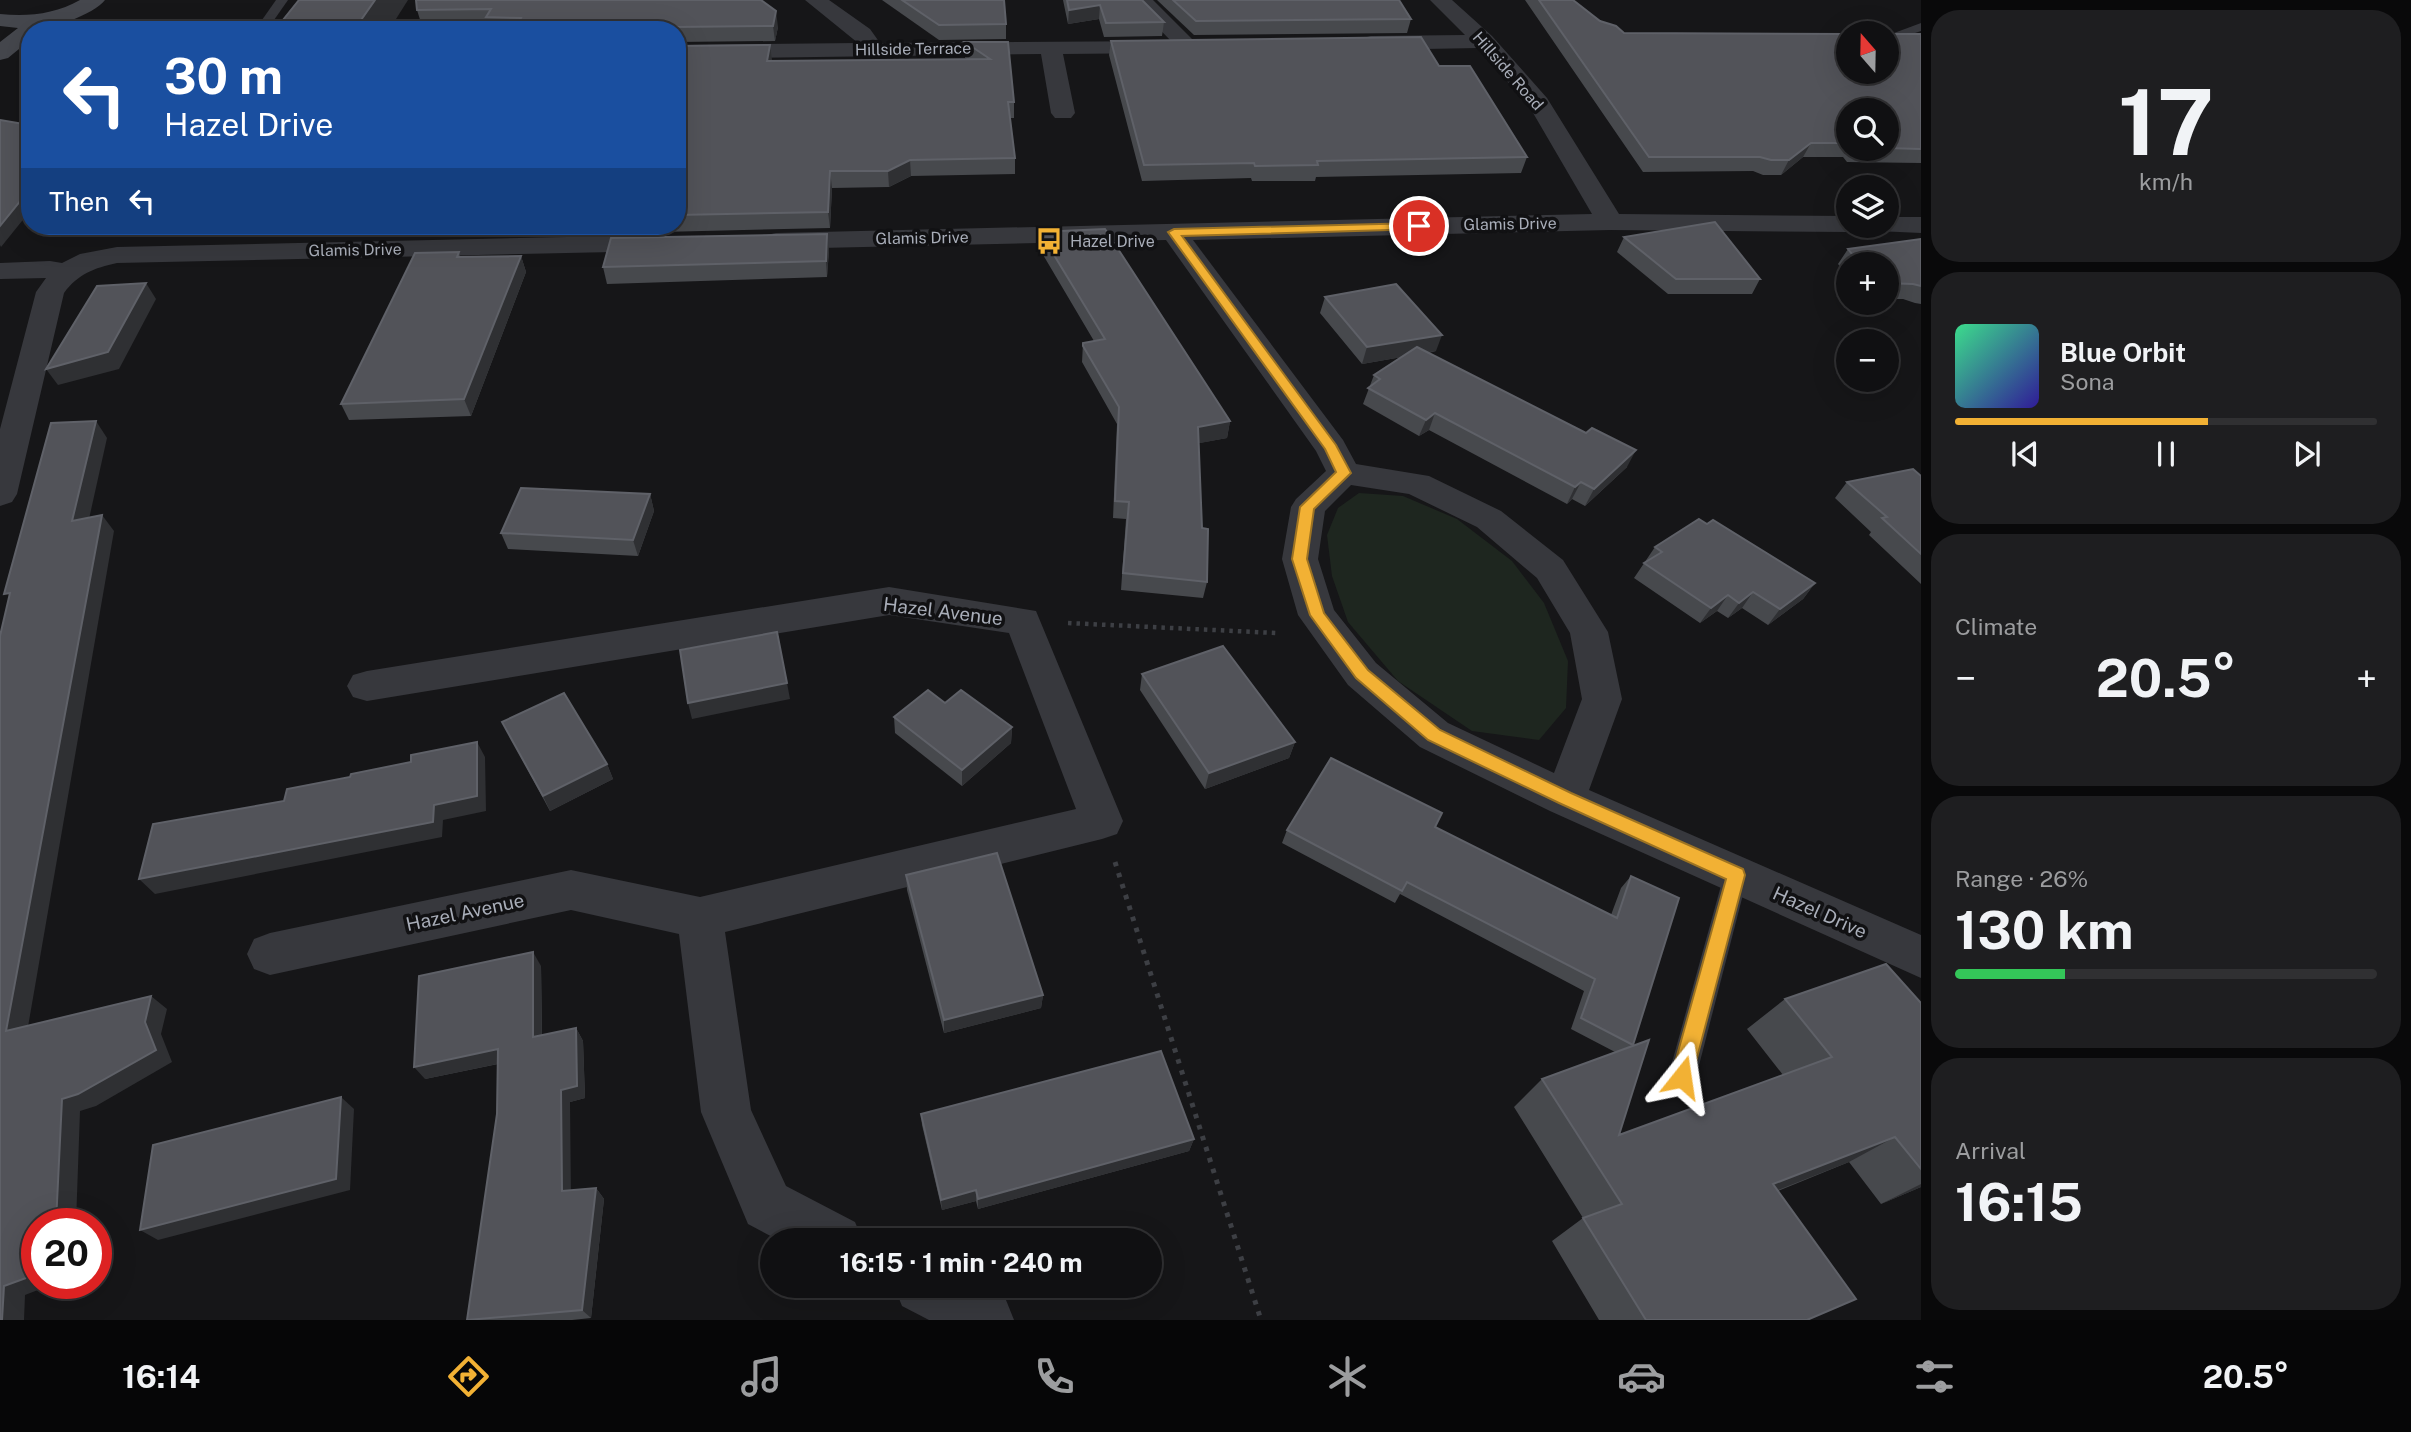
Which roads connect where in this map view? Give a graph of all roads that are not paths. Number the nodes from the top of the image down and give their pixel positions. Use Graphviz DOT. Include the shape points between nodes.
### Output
graph roads {
  1 [pos="94,0"];
  2 [pos="282,0"];
  3 [pos="815,0"];
  4 [pos="1141,0"];
  5 [pos="1440,0"];
  6 [pos="43,19"];
  7 [pos="0,20"];
  8 [pos="40,21"];
  9 [pos="267,21"];
  10 [pos="1921,27"];
  11 [pos="1899,35"];
  12 [pos="21,36"];
  13 [pos="1484,41"];
  14 [pos="1349,43"];
  15 [pos="1187,45"];
  16 [pos="1214,45"];
  17 [pos="1051,47"];
  18 [pos="874,50"];
  19 [pos="686,52"];
  20 [pos="0,53"];
  21 [pos="1063,113"];
  22 [pos="1610,222"];
  23 [pos="1836,224"];
  24 [pos="1899,225"];
  25 [pos="1921,225"];
  26 [pos="1174,232"];
  27 [pos="183,235"];
  28 [pos="757,241"];
  29 [pos="688,243"];
  30 [pos="175,254"];
  31 [pos="0,271"];
  32 [pos="65,272"];
  33 [pos="1344,473"];
  34 [pos="0,494"];
  35 [pos="367,686"];
  36 [pos="1565,798"];
  37 [pos="1736,875"];
  38 [pos="700,918"];
  39 [pos="270,954"];
  40 [pos="1921,957"];
  41 [pos="1682,1077"];
  42 [pos="811,1228"];
  43 [pos="945,1298"];
  44 [pos="986,1320"];
  1 -- 6 [label="street"];
  2 -- 9 [label="lane"];
  3 -- 18 [label="street" via="862,34"];
  4 -- 15 [label="street"];
  5 -- 13 [label="street, Hillside Road"];
  6 -- 7 [label="street"];
  6 -- 8 [label="street"];
  10 -- 11 [label="lane"];
  12 -- 20 [label="street"];
  13 -- 14 [label="street"];
  13 -- 22 [label="street, Hillside Road" via="1539,103"];
  15 -- 16 [label="street, Hillside Terrace"];
  15 -- 17 [label="street, Hillside Terrace"];
  17 -- 18 [label="street, Hillside Terrace"];
  17 -- 21 [label="street"];
  18 -- 19 [label="street, Hillside Terrace"];
  22 -- 23 [label="street, Glamis Drive"];
  22 -- 26 [label="street, Glamis Drive"];
  24 -- 25 [label="street"];
  26 -- 28 [label="street, Glamis Drive"];
  26 -- 33 [label="street" via="1331,448"];
  27 -- 30 [label="street"];
  29 -- 30 [label="street, Glamis Drive"];
  30 -- 32 [label="street, Glamis Drive" via="117,255 90,260"];
  31 -- 32 [label="street, Glamis Drive"];
  32 -- 34 [label="street" via="50,292"];
  33 -- 36 [label="street, Hazel Drive" via="1308,507 1300,559 1317,615 1362,674 1434,735"];
  33 -- 36 [label="street" via="1417,484 1489,519 1550,569 1589,632 1602,699"];
  35 -- 38 [label="street, Hazel Avenue" via="889,601 1023,621 1102,821"];
  36 -- 37 [label="street, Hazel Drive"];
  37 -- 40 [label="street, Hazel Drive"];
  37 -- 41 [label="lane"];
  38 -- 39 [label="street, Hazel Avenue" via="571,890"];
  38 -- 42 [label="street" via="726,1112 768,1205"];
  43 -- 44 [label="street"];
}
